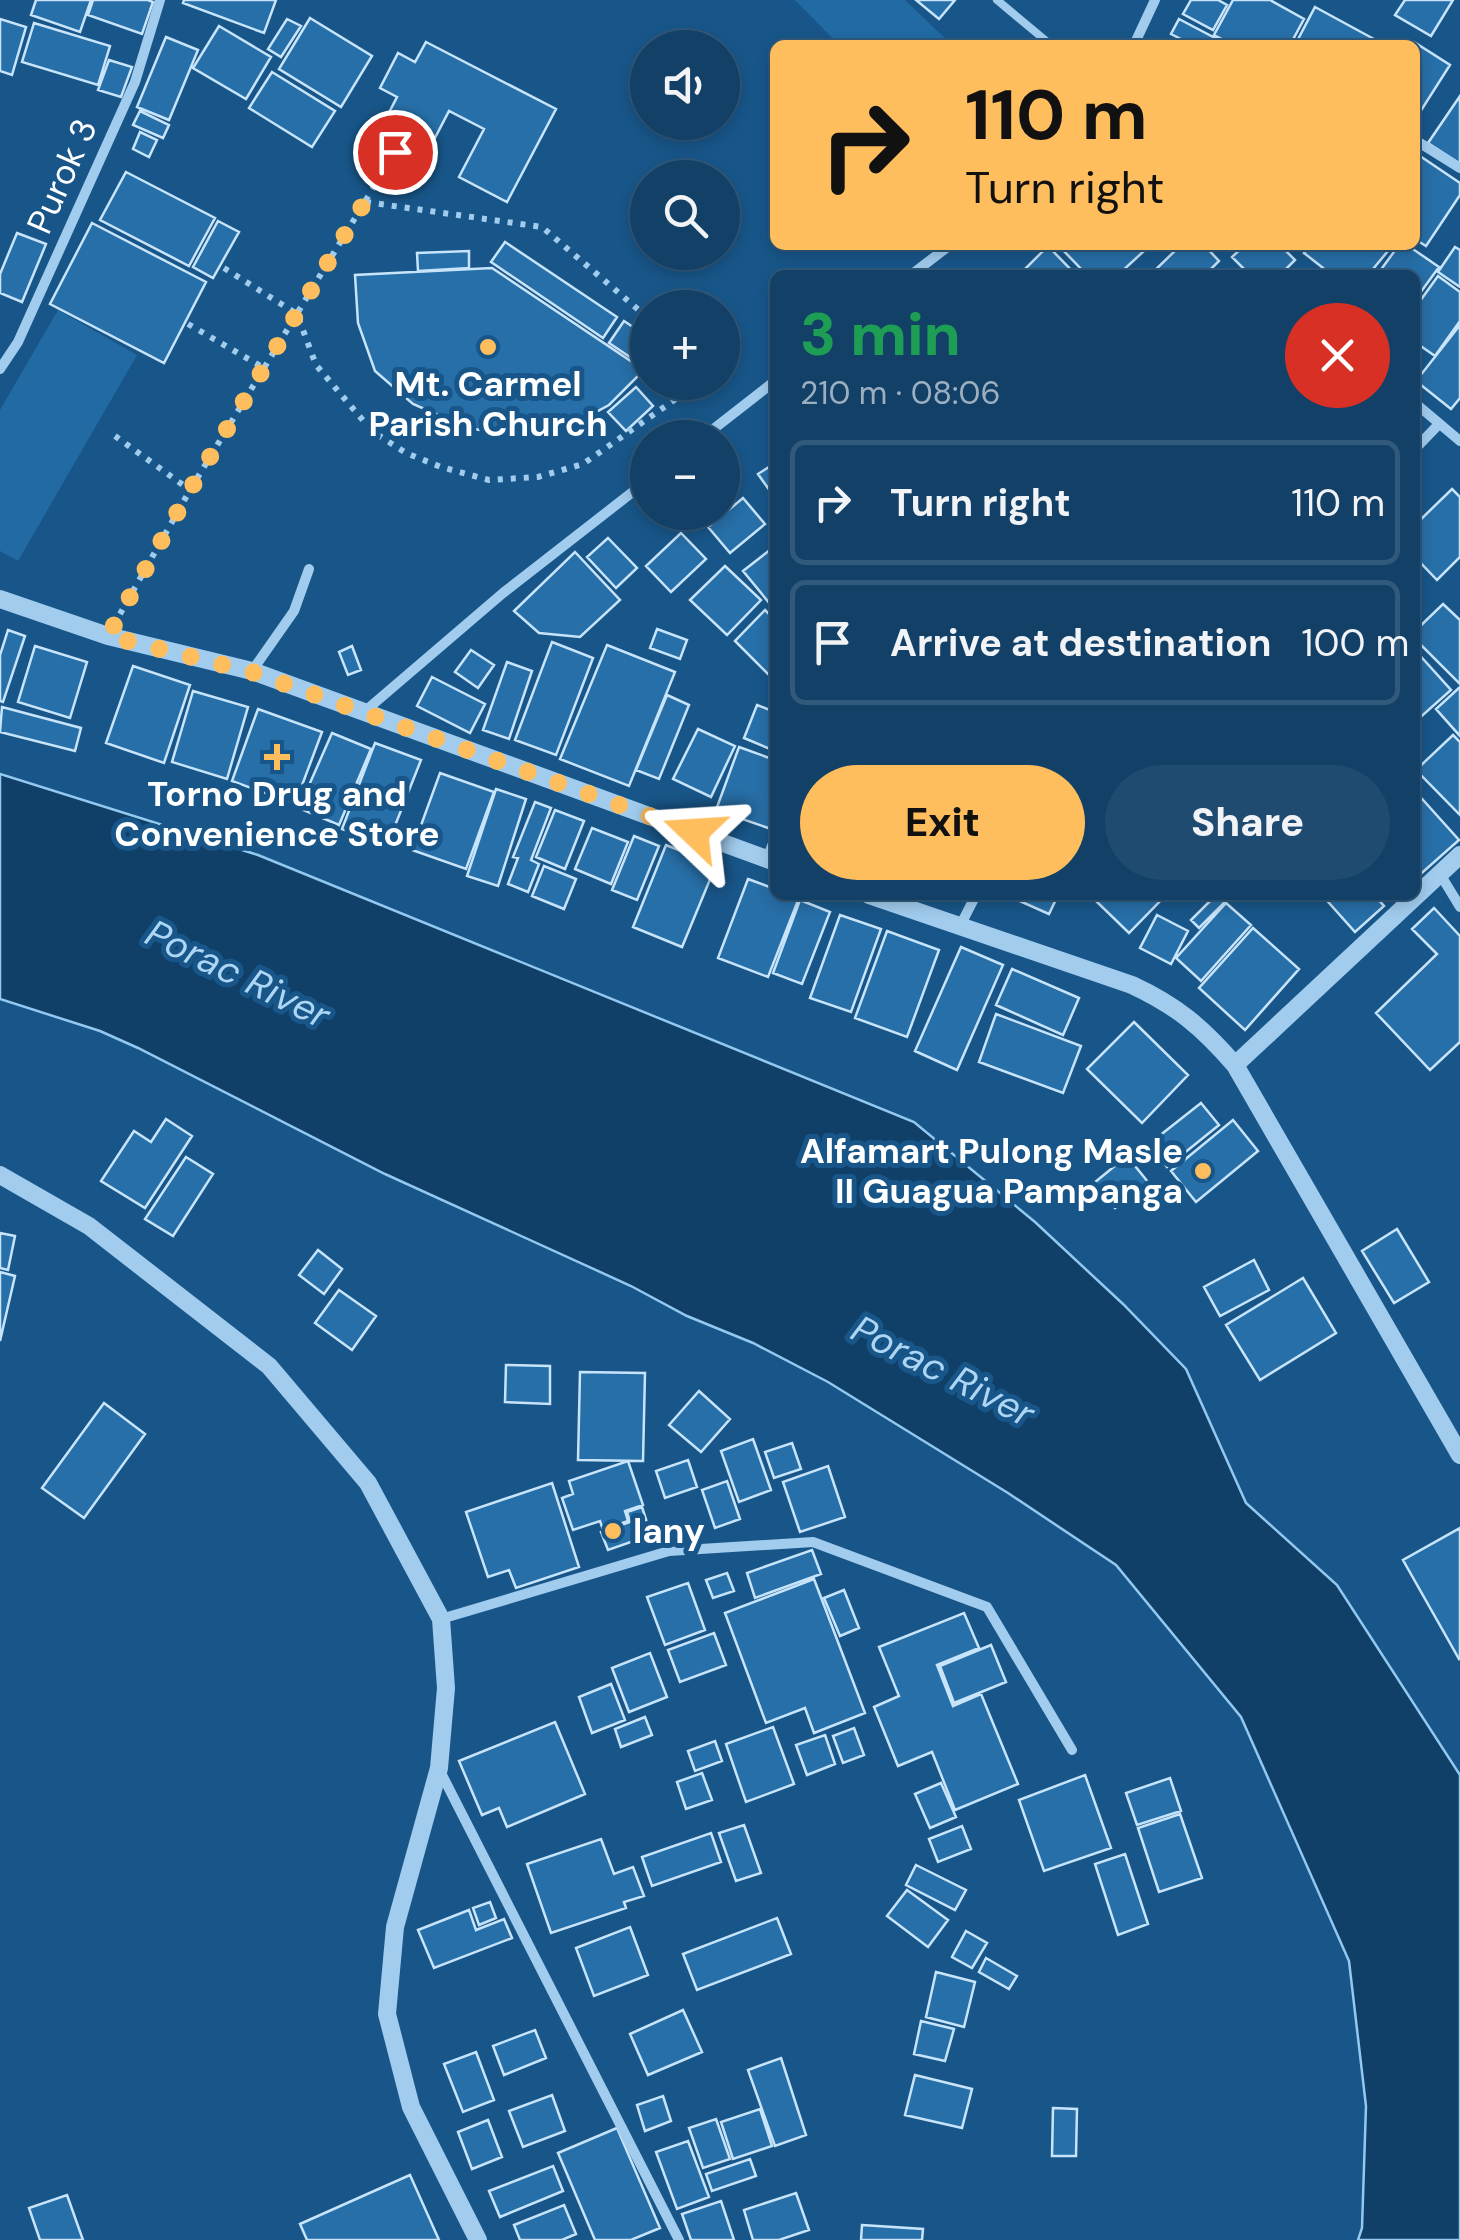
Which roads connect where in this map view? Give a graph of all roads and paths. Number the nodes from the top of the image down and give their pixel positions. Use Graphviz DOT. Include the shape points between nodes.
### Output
graph roads {
  1 [pos="160,0"];
  2 [pos="997,0"];
  3 [pos="1155,0"];
  4 [pos="1045,40"];
  5 [pos="1136,40"];
  6 [pos="1420,143"];
  7 [pos="395,152"];
  8 [pos="1460,168"];
  9 [pos="366,202"];
  10 [pos="944,250"];
  11 [pos="224,268"];
  12 [pos="918,270"];
  13 [pos="630,303"];
  14 [pos="297,314"];
  15 [pos="188,324"];
  16 [pos="264,368"];
  17 [pos="0,369"];
  18 [pos="770,385"];
  19 [pos="674,400"];
  20 [pos="1420,408"];
  21 [pos="725,420"];
  22 [pos="1438,424"];
  23 [pos="115,436"];
  24 [pos="1460,441"];
  25 [pos="1420,444"];
  26 [pos="190,490"];
  27 [pos="630,494"];
  28 [pos="309,569"];
  29 [pos="0,600"];
  30 [pos="108,636"];
  31 [pos="252,672"];
  32 [pos="364,712"];
  33 [pos="1460,855"];
  34 [pos="770,861"];
  35 [pos="1440,874"];
  36 [pos="1420,893"];
  37 [pos="883,900"];
  38 [pos="974,900"];
  39 [pos="1412,900"];
  40 [pos="1460,907"];
  41 [pos="960,927"];
  42 [pos="1235,1065"];
  43 [pos="0,1175"];
  44 [pos="1460,1454"];
  45 [pos="441,1619"];
  46 [pos="1072,1750"];
  47 [pos="438,1768"];
  48 [pos="478,2240"];
  49 [pos="679,2240"];
  1 -- 17 [label="street, Purok 3" via="135,82"];
  2 -- 4 [label="lane"];
  3 -- 5 [label="street"];
  6 -- 8 [label="street"];
  7 -- 9 [label="path"];
  9 -- 13 [label="path" via="542,227"];
  9 -- 14 [label="path"];
  10 -- 12 [label="street"];
  11 -- 14 [label="path"];
  14 -- 16 [label="path"];
  14 -- 19 [label="path" via="316,365 372,431 441,467 488,480 538,477 583,464"];
  15 -- 16 [label="path"];
  16 -- 26 [label="path"];
  18 -- 21 [label="street"];
  20 -- 22 [label="street"];
  22 -- 24 [label="street"];
  22 -- 25 [label="street"];
  23 -- 26 [label="path"];
  26 -- 30 [label="path"];
  27 -- 32 [label="street"];
  28 -- 31 [label="street" via="294,610"];
  29 -- 30 [label="street"];
  30 -- 31 [label="street"];
  31 -- 32 [label="street"];
  32 -- 34 [label="street"];
  33 -- 35 [label="street"];
  35 -- 36 [label="street"];
  35 -- 40 [label="street"];
  37 -- 41 [label="street"];
  38 -- 41 [label="street"];
  39 -- 42 [label="street"];
  41 -- 42 [label="street" via="1171,1003"];
  42 -- 44 [label="street"];
  43 -- 45 [label="street" via="90,1226 268,1366 368,1483"];
  45 -- 46 [label="street" via="669,1551 813,1542 987,1608"];
  45 -- 47 [label="street" via="446,1688"];
  47 -- 48 [label="street" via="395,1928 387,2014 410,2107"];
  47 -- 49 [label="street"];
}
